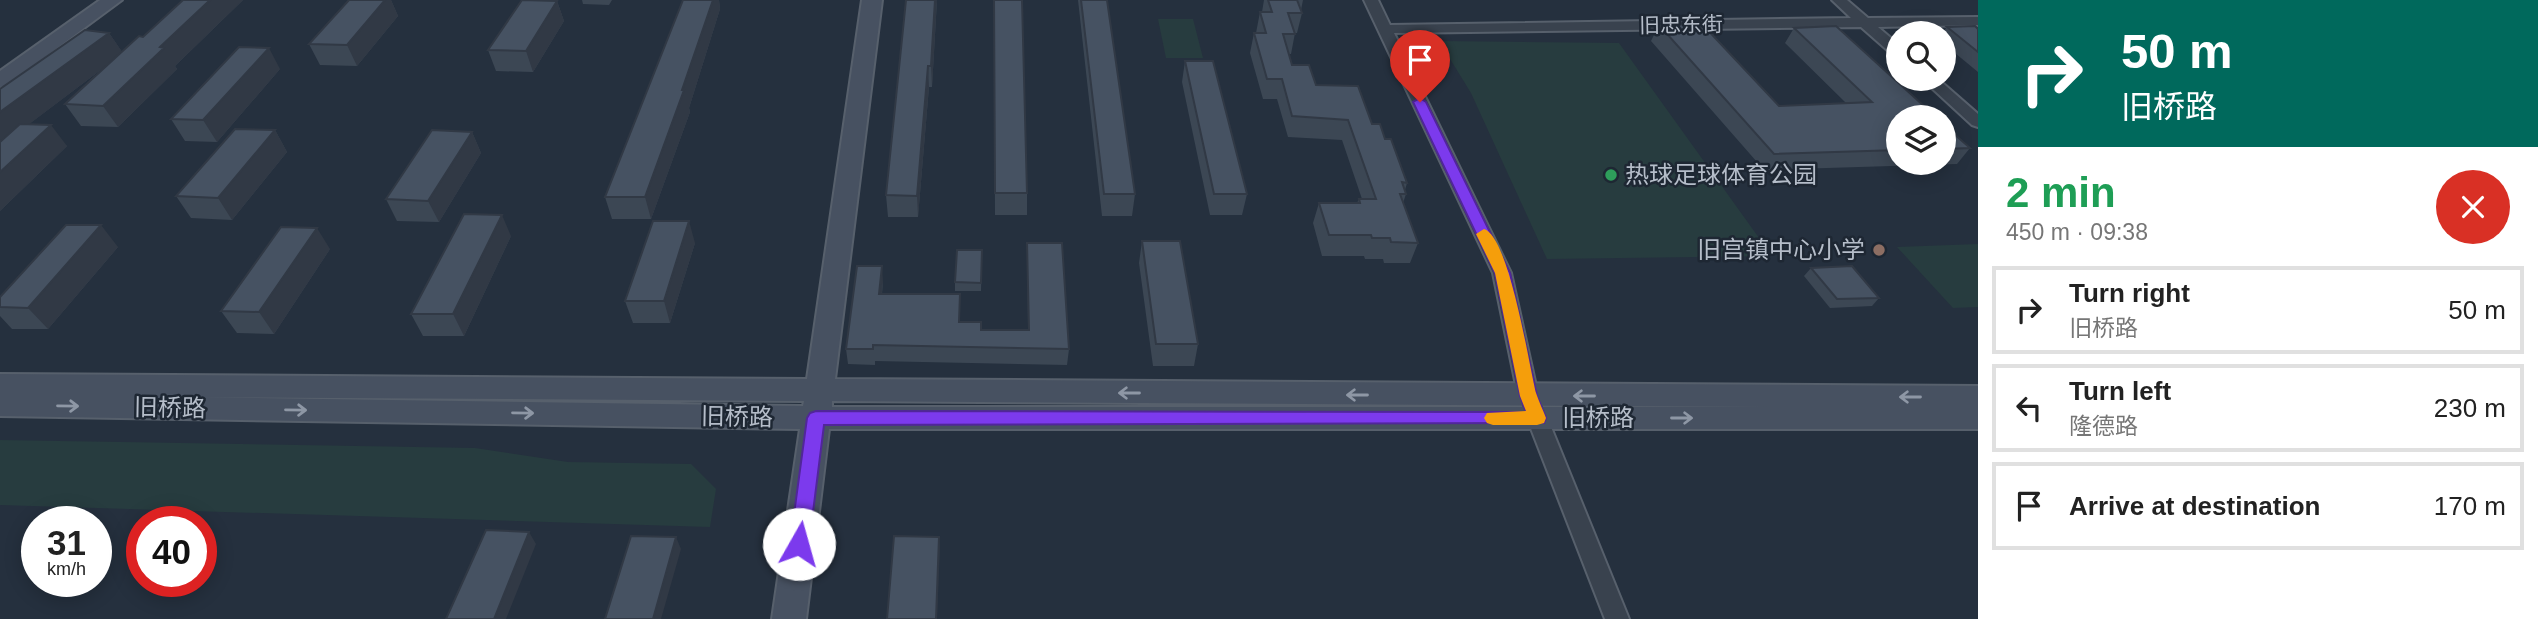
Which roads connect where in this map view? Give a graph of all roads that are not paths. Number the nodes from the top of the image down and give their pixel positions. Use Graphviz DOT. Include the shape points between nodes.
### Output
graph roads {
  1 [pos="112,0"];
  2 [pos="872,0"];
  3 [pos="1371,0"];
  4 [pos="1839,0"];
  5 [pos="1978,21"];
  6 [pos="1864,22"];
  7 [pos="1385,29"];
  8 [pos="1886,41"];
  9 [pos="0,81"];
  10 [pos="1943,91"];
  11 [pos="1978,122"];
  12 [pos="0,385"];
  13 [pos="1978,397"];
  14 [pos="0,405"];
  15 [pos="817,405"];
  16 [pos="1533,407"];
  17 [pos="1978,418"];
  18 [pos="789,619"];
  19 [pos="1617,619"];
  1 -- 9 [label="street"];
  2 -- 15 [label="street"];
  3 -- 7 [label="street"];
  4 -- 6 [label="street"];
  5 -- 6 [label="street, 旧忠东街"];
  6 -- 7 [label="street, 旧忠东街"];
  6 -- 8 [label="street"];
  7 -- 16 [label="street" via="1502,273"];
  10 -- 11 [label="street"];
  12 -- 15 [label="street, 旧桥路"];
  13 -- 16 [label="street, 旧桥路, one-way"];
  14 -- 15 [label="street, 旧桥路, one-way"];
  15 -- 16 [label="street, 旧桥路"];
  15 -- 18 [label="street"];
  16 -- 17 [label="street, 旧桥路, one-way"];
  16 -- 19 [label="street"];
}
